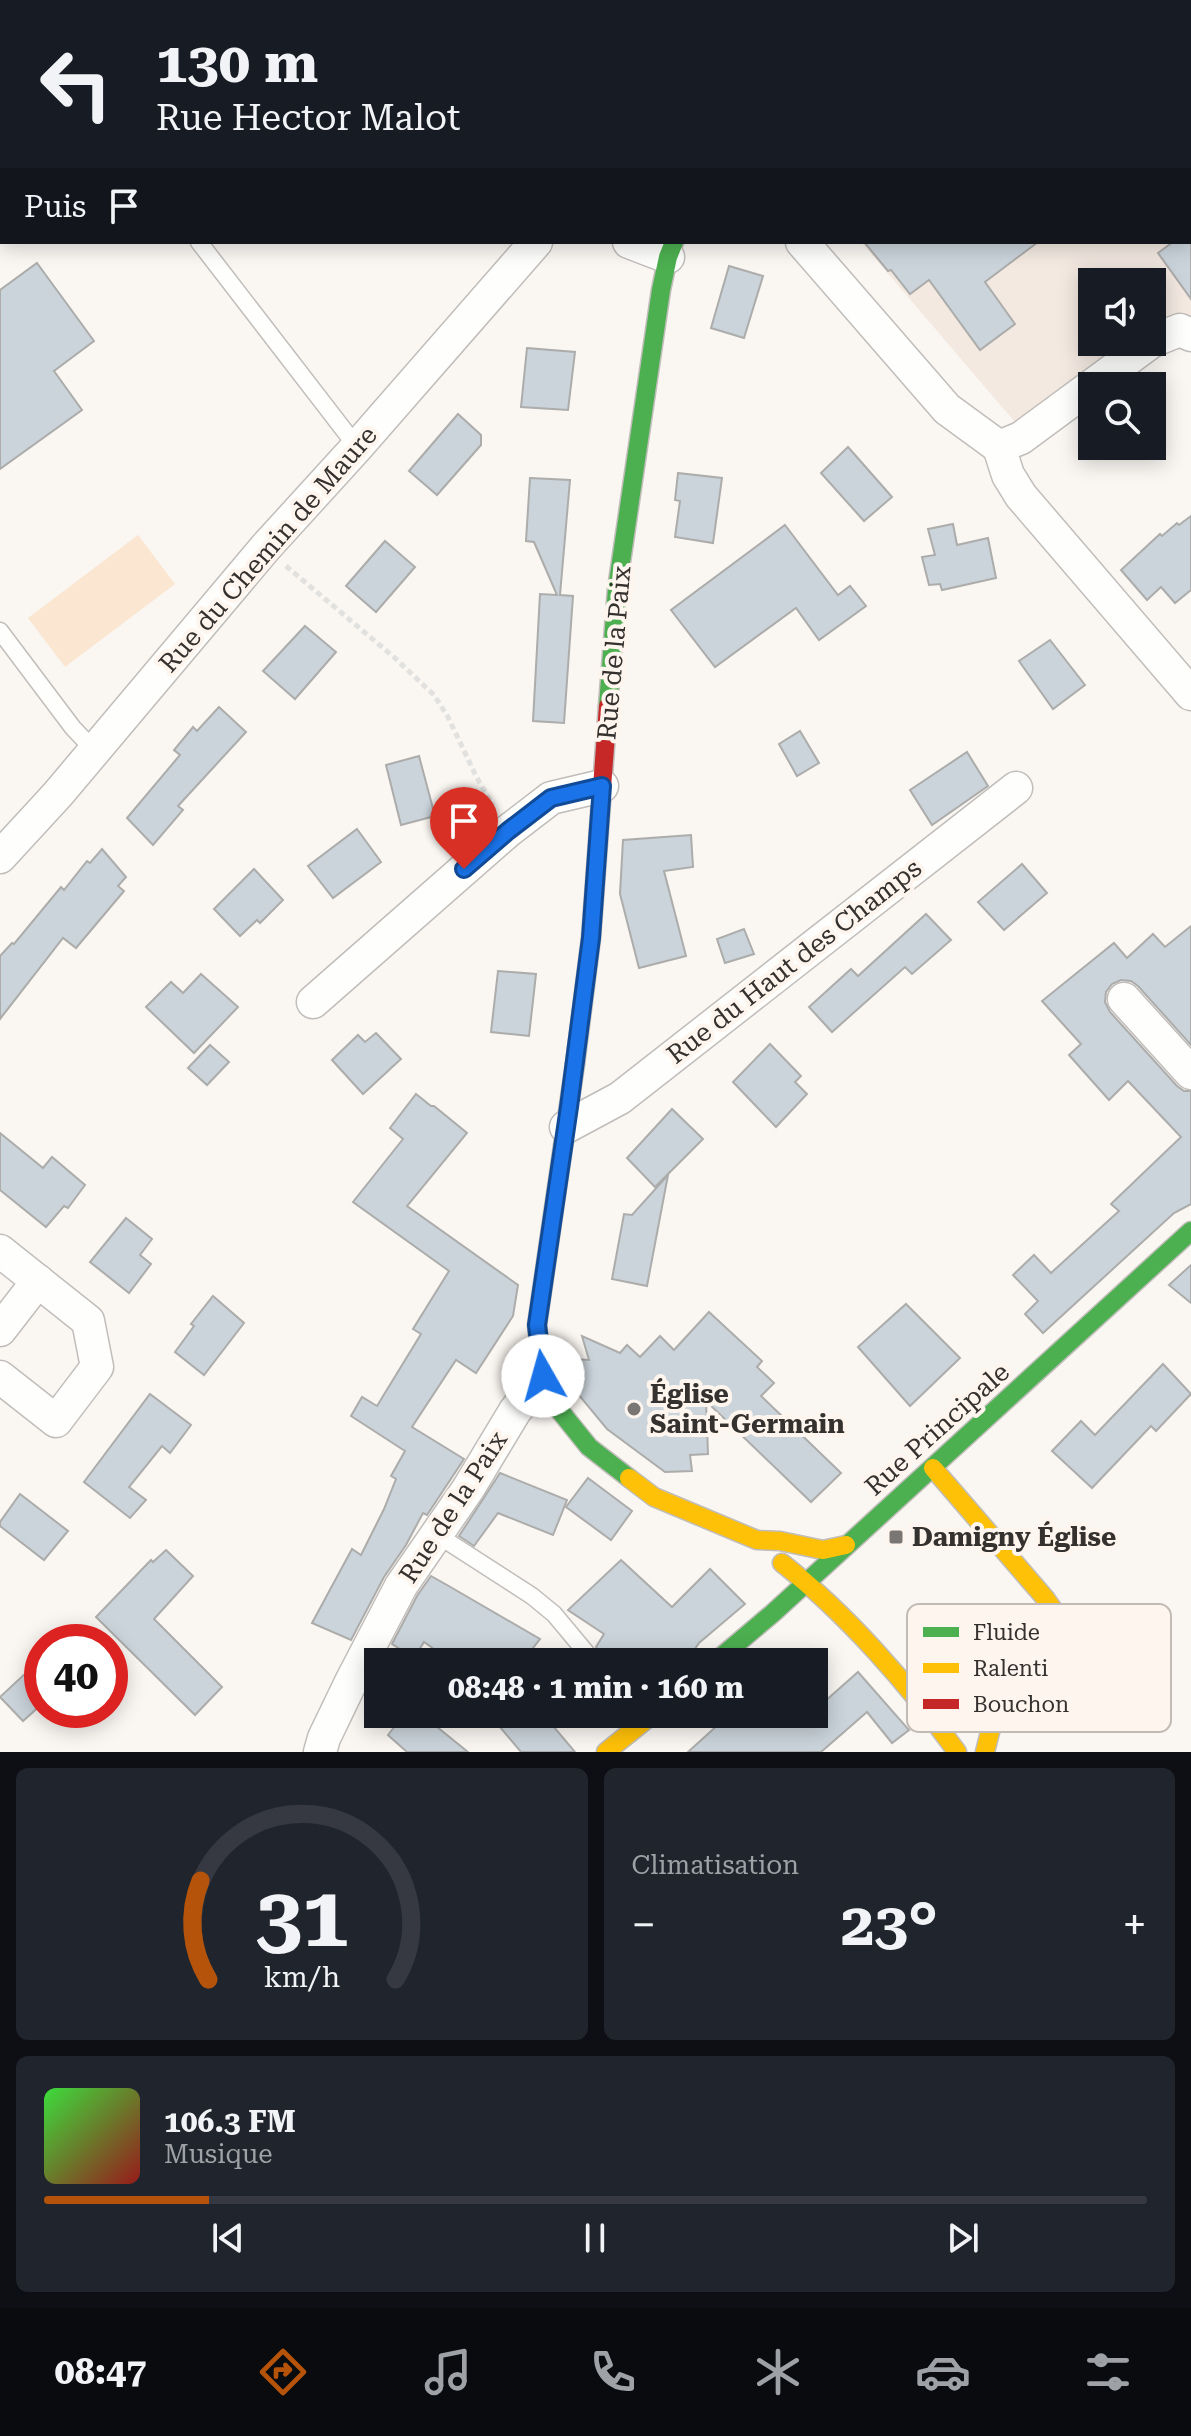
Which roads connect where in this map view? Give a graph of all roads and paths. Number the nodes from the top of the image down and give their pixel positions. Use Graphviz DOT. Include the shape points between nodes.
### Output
graph roads {
  1 [pos="201,244"];
  2 [pos="534,244"];
  3 [pos="640,244"];
  4 [pos="804,244"];
  5 [pos="671,250"];
  6 [pos="1191,335"];
  7 [pos="1166,336"];
  8 [pos="1133,356"];
  9 [pos="357,447"];
  10 [pos="999,447"];
  11 [pos="265,548"];
  12 [pos="0,631"];
  13 [pos="1180,659"];
  14 [pos="1191,694"];
  15 [pos="94,750"];
  16 [pos="602,786"];
  17 [pos="1016,788"];
  18 [pos="508,831"];
  19 [pos="0,857"];
  20 [pos="1124,999"];
  21 [pos="313,1002"];
  22 [pos="1191,1073"];
  23 [pos="566,1127"];
  24 [pos="1191,1231"];
  25 [pos="0,1251"];
  26 [pos="38,1281"];
  27 [pos="0,1330"];
  28 [pos="543,1376"];
  29 [pos="0,1377"];
  30 [pos="933,1468"];
  31 [pos="436,1534"];
  32 [pos="757,1540"];
  33 [pos="846,1545"];
  34 [pos="806,1581"];
  35 [pos="1049,1604"];
  36 [pos="582,1648"];
  37 [pos="732,1648"];
  38 [pos="907,1690"];
  39 [pos="632,1728"];
  40 [pos="943,1732"];
  41 [pos="990,1732"];
  42 [pos="320,1752"];
  43 [pos="606,1752"];
  44 [pos="957,1752"];
  45 [pos="985,1752"];
  1 -- 9 [label="lane"];
  2 -- 9 [label="street, Rue du Chemin de Maure"];
  3 -- 5 [label="street"];
  4 -- 10 [label="street" via="947,409"];
  5 -- 16 [label="street, Rue de la Paix" via="617,589"];
  6 -- 7 [label="street" via="1180,330"];
  8 -- 10 [label="street" via="1021,438"];
  9 -- 11 [label="street, Rue du Chemin de Maure"];
  10 -- 13 [label="street" via="1021,496"];
  11 -- 15 [label="street, Rue du Chemin de Maure"];
  11 -- 18 [label="path" via="434,695"];
  12 -- 15 [label="lane"];
  13 -- 14 [label="street"];
  15 -- 19 [label="street, Rue du Chemin de Maure"];
  16 -- 18 [label="street" via="551,798"];
  16 -- 23 [label="street, Rue de la Paix" via="591,938"];
  17 -- 23 [label="street, Rue du Haut des Champs" via="620,1098"];
  18 -- 21 [label="street"];
  20 -- 22 [label="street"];
  23 -- 28 [label="street, Rue de la Paix" via="537,1325"];
  24 -- 30 [label="street, Rue Principale"];
  25 -- 26 [label="street"];
  26 -- 27 [label="street"];
  26 -- 29 [label="street" via="88,1321 97,1367 56,1421"];
  28 -- 31 [label="street, Rue de la Paix"];
  28 -- 32 [label="street" via="556,1406 589,1447 654,1497"];
  30 -- 33 [label="street, Rue Principale"];
  30 -- 35 [label="street"];
  31 -- 36 [label="lane" via="532,1596"];
  31 -- 42 [label="street, Rue de la Paix" via="401,1586"];
  32 -- 33 [label="street" via="823,1550"];
  32 -- 34 [label="street"];
  33 -- 34 [label="street, Rue Principale"];
  34 -- 37 [label="street, Rue Principale"];
  34 -- 38 [label="street"];
  39 -- 43 [label="street"];
  40 -- 44 [label="street"];
  41 -- 45 [label="street"];
}
